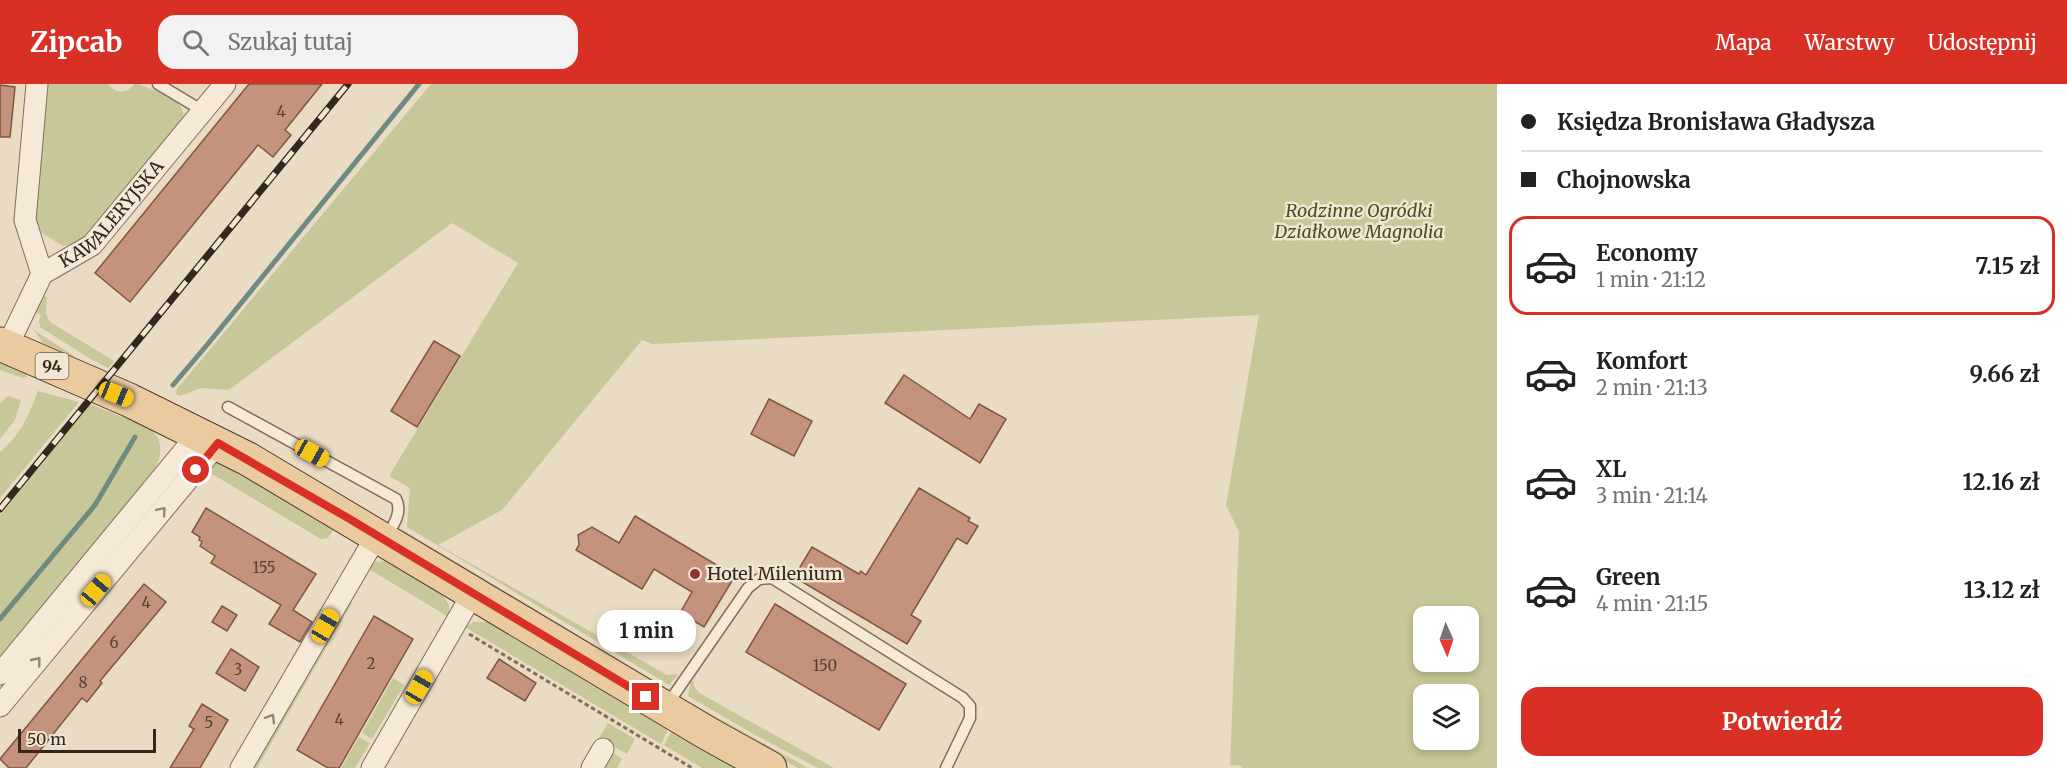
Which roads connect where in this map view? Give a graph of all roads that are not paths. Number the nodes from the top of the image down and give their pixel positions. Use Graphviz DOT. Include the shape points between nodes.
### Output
graph roads {
  1 [pos="37,84"];
  2 [pos="158,84"];
  3 [pos="225,84"];
  4 [pos="202,111"];
  5 [pos="42,274"];
  6 [pos="2,341"];
  7 [pos="228,407"];
  8 [pos="208,438"];
  9 [pos="381,537"];
  10 [pos="473,593"];
  11 [pos="0,674"];
  12 [pos="0,706"];
  13 [pos="665,708"];
  14 [pos="603,748"];
  15 [pos="241,768"];
  16 [pos="372,768"];
  17 [pos="592,768"];
  18 [pos="770,768"];
  19 [pos="946,768"];
  1 -- 5 [label="street" via="25,220"];
  2 -- 4 [label="lane"];
  3 -- 4 [label="street, KAWALERYJSKA"];
  4 -- 5 [label="street, KAWALERYJSKA" via="95,242"];
  5 -- 6 [label="street, KAWALERYJSKA"];
  6 -- 8 [label="main road, 94"];
  7 -- 9 [label="lane" via="396,499 397,517"];
  8 -- 9 [label="main road, 94"];
  8 -- 11 [label="street"];
  12 -- 8 [label="street, one-way"];
  9 -- 10 [label="main road, 94"];
  15 -- 9 [label="street, one-way"];
  10 -- 13 [label="main road, 94"];
  10 -- 16 [label="street"];
  13 -- 18 [label="main road, 94"];
  13 -- 19 [label="lane" via="748,588 759,579 772,578 963,698 970,706 970,718"];
  14 -- 17 [label="street"];
}
